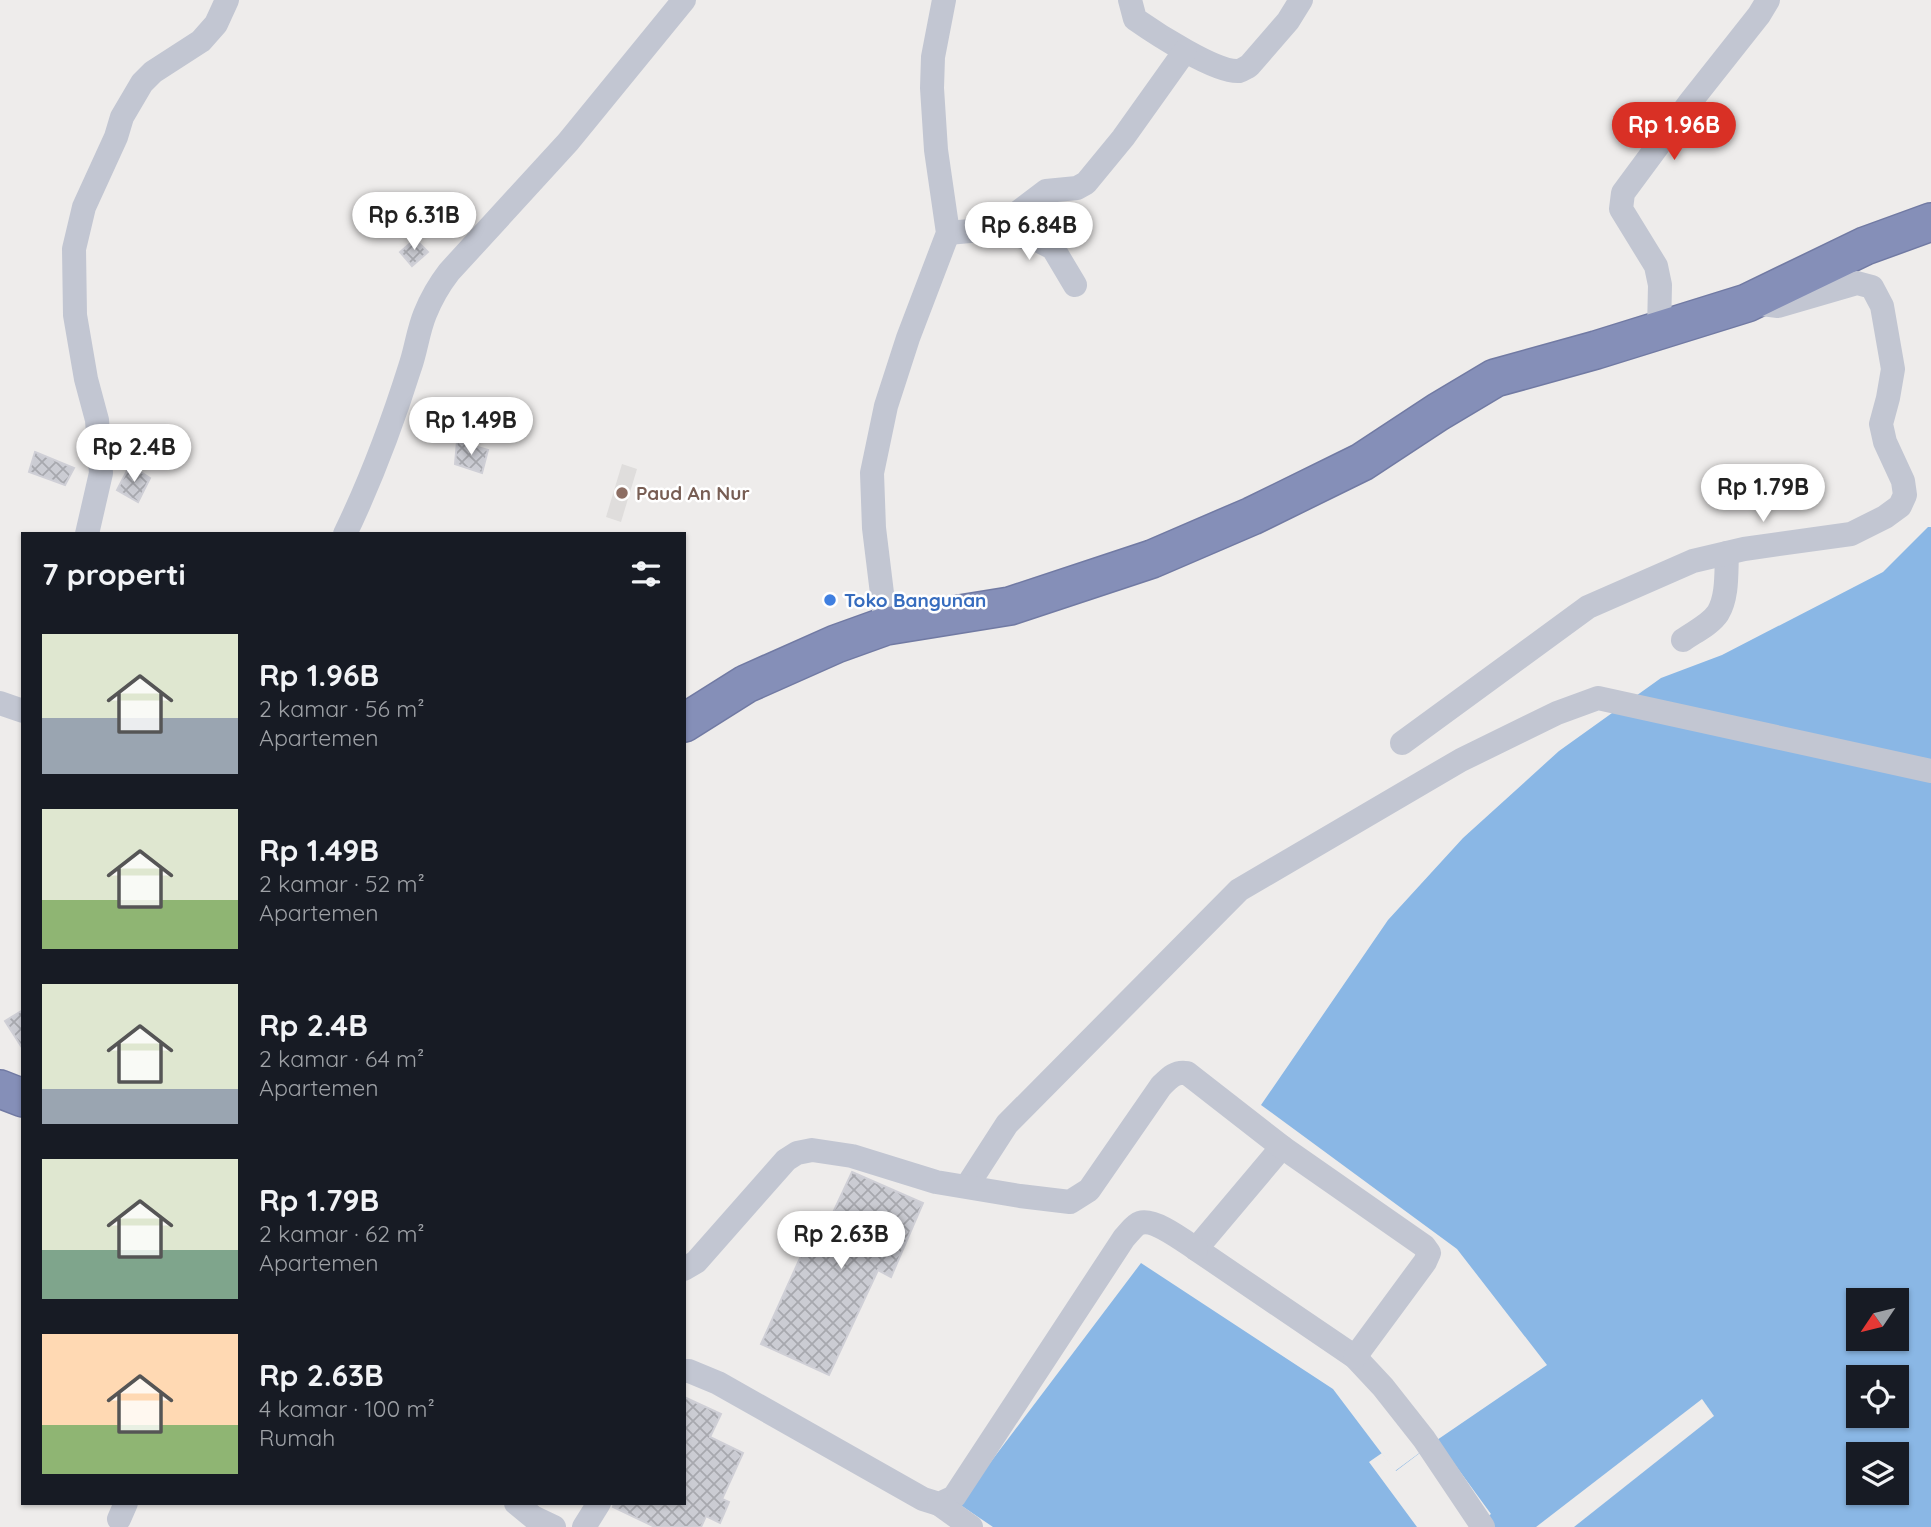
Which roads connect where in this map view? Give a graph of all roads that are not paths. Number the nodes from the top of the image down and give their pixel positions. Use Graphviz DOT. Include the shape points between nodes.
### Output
graph roads {
  1 [pos="227,0"];
  2 [pos="684,0"];
  3 [pos="944,0"];
  4 [pos="1130,0"];
  5 [pos="1301,0"];
  6 [pos="1768,0"];
  7 [pos="1185,51"];
  8 [pos="1931,222"];
  9 [pos="992,229"];
  10 [pos="948,233"];
  11 [pos="1075,285"];
  12 [pos="1747,303"];
  13 [pos="1659,331"];
  14 [pos="88,532"];
  15 [pos="346,532"];
  16 [pos="1727,553"];
  17 [pos="886,626"];
  18 [pos="1683,640"];
  19 [pos="0,703"];
  20 [pos="21,710"];
  21 [pos="686,722"];
  22 [pos="1402,743"];
  23 [pos="1931,771"];
  24 [pos="0,1089"];
  25 [pos="21,1097"];
  26 [pos="1282,1147"];
  27 [pos="967,1186"];
  28 [pos="1196,1249"];
  29 [pos="686,1268"];
  30 [pos="1355,1357"];
  31 [pos="686,1371"];
  32 [pos="939,1504"];
  33 [pos="518,1505"];
  34 [pos="598,1505"];
  35 [pos="554,1527"];
  36 [pos="584,1527"];
  37 [pos="971,1527"];
  38 [pos="1483,1527"];
  1 -- 14 [label="street" via="216,24 201,41 142,83 83,206 74,249 75,315 97,420 101,473"];
  2 -- 15 [label="street" via="568,142 436,291 368,484"];
  3 -- 10 [label="street" via="932,88"];
  4 -- 7 [label="street" via="1135,19"];
  5 -- 7 [label="street" via="1288,21 1241,71"];
  6 -- 13 [label="street" via="1623,193 1621,209 1656,266"];
  7 -- 9 [label="street" via="1086,183 1046,191"];
  8 -- 12 [label="highway" via="1865,246"];
  9 -- 10 [label="street"];
  9 -- 11 [label="street" via="1054,248"];
  10 -- 17 [label="street" via="886,406 872,473"];
  12 -- 13 [label="highway"];
  12 -- 16 [label="street" via="1778,306 1857,283 1872,287 1882,306 1893,369 1881,424 1905,495 1900,506 1885,517 1850,534"];
  13 -- 17 [label="highway" via="1495,378 1362,462 1152,559 1010,606"];
  16 -- 18 [label="street" via="1725,592 1718,613"];
  16 -- 22 [label="street" via="1693,561 1583,610"];
  17 -- 21 [label="highway" via="746,684"];
  19 -- 20 [label="street"];
  23 -- 27 [label="street" via="1598,698 1557,713 1461,760 1239,890 1007,1124"];
  24 -- 25 [label="highway"];
  26 -- 27 [label="street" via="1187,1073 1179,1072 1161,1086 1089,1190 1070,1202"];
  26 -- 28 [label="street"];
  26 -- 30 [label="street" via="1429,1253"];
  27 -- 29 [label="street" via="936,1182 852,1156 812,1150 797,1153"];
  28 -- 30 [label="street"];
  28 -- 32 [label="street" via="1153,1222 1137,1224 954,1497"];
  30 -- 38 [label="street" via="1424,1439"];
  31 -- 32 [label="street" via="718,1383"];
  32 -- 37 [label="street"];
  33 -- 35 [label="street"];
  34 -- 36 [label="street"];
}
